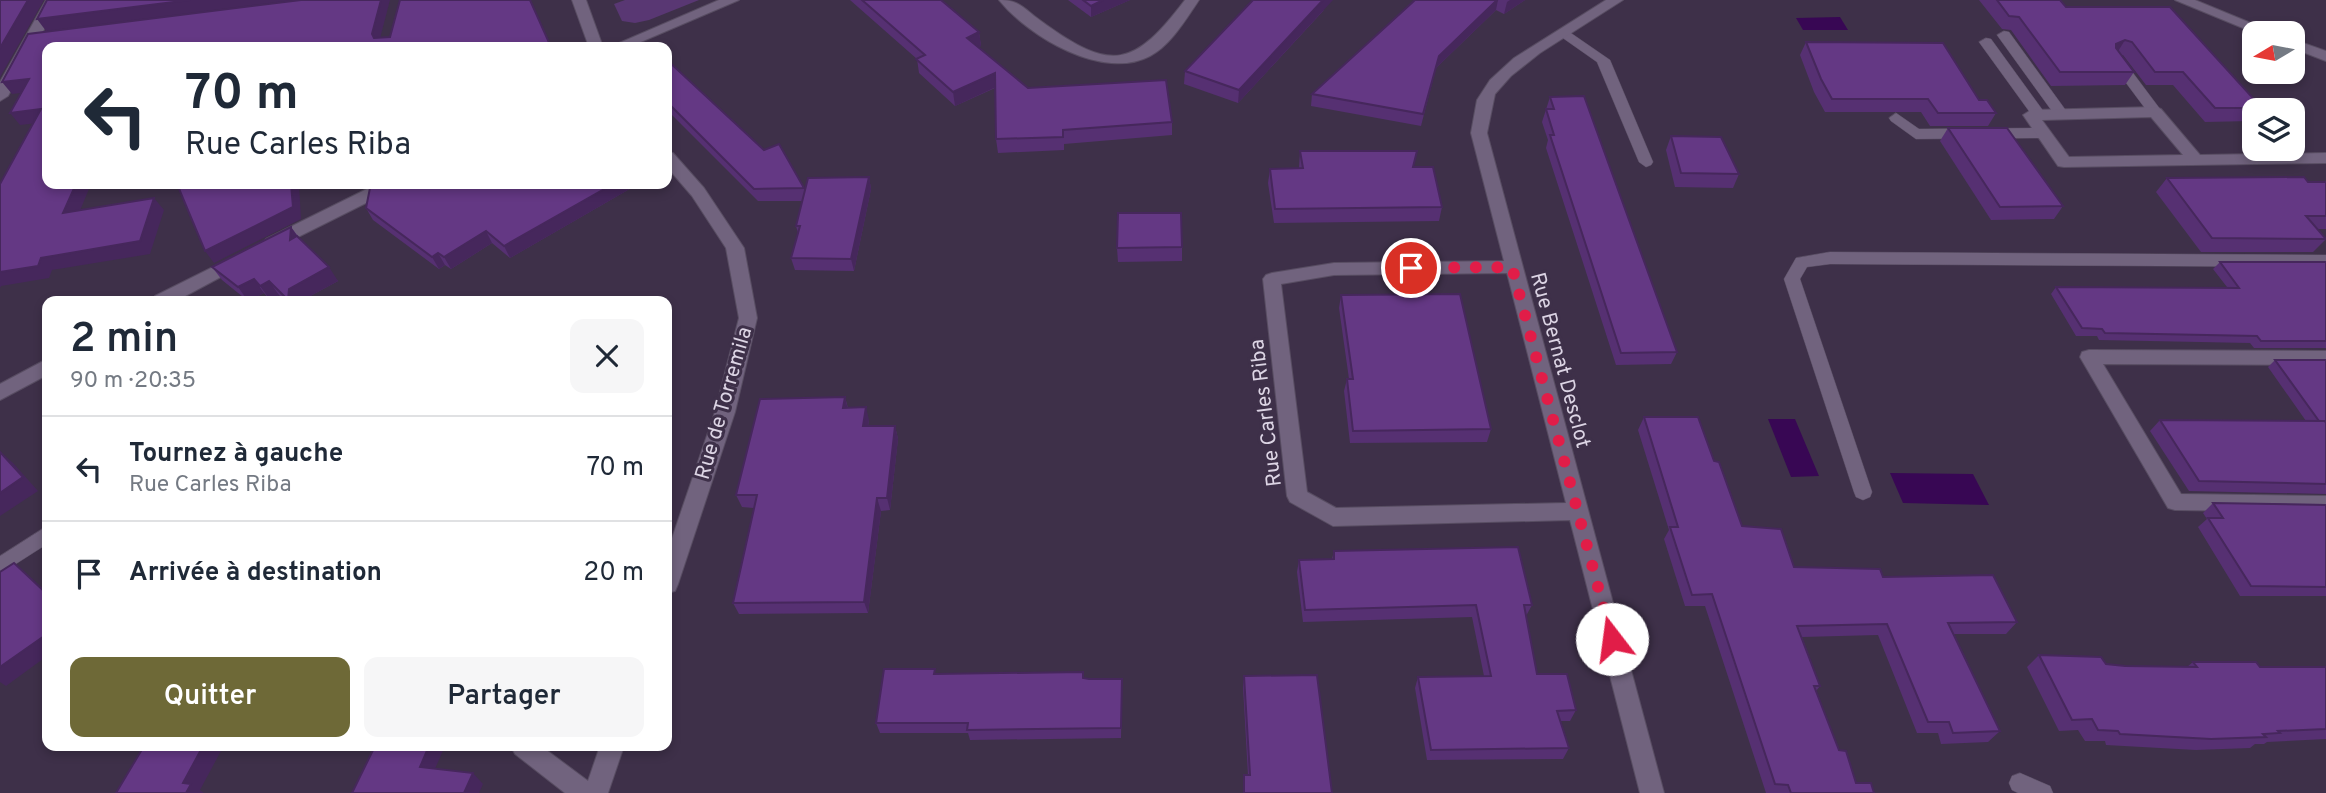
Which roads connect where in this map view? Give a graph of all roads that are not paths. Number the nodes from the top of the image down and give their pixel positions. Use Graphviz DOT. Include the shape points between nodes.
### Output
graph roads {
  1 [pos="53,0"];
  2 [pos="579,0"];
  3 [pos="733,0"];
  4 [pos="1006,0"];
  5 [pos="1192,0"];
  6 [pos="1616,0"];
  7 [pos="2182,0"];
  8 [pos="2242,23"];
  9 [pos="1565,33"];
  10 [pos="2004,35"];
  11 [pos="594,42"];
  12 [pos="629,42"];
  13 [pos="1986,42"];
  14 [pos="2305,48"];
  15 [pos="2326,56"];
  16 [pos="2116,60"];
  17 [pos="0,96"];
  18 [pos="2155,112"];
  19 [pos="2039,115"];
  20 [pos="2062,115"];
  21 [pos="1896,118"];
  22 [pos="2043,133"];
  23 [pos="2326,158"];
  24 [pos="2196,160"];
  25 [pos="1646,162"];
  26 [pos="672,163"];
  27 [pos="352,189"];
  28 [pos="379,189"];
  29 [pos="348,203"];
  30 [pos="2326,261"];
  31 [pos="1512,267"];
  32 [pos="171,296"];
  33 [pos="2326,358"];
  34 [pos="42,369"];
  35 [pos="0,393"];
  36 [pos="1863,492"];
  37 [pos="2326,504"];
  38 [pos="1579,511"];
  39 [pos="42,537"];
  40 [pos="0,566"];
  41 [pos="672,569"];
  42 [pos="529,751"];
  43 [pos="610,751"];
  44 [pos="2020,783"];
  45 [pos="584,793"];
  46 [pos="596,793"];
  47 [pos="1652,793"];
  48 [pos="2042,793"];
  1 -- 17 [label="street" via="38,39"];
  2 -- 11 [label="street"];
  3 -- 12 [label="street"];
  4 -- 5 [label="street" via="1077,51 1118,60 1144,54 1166,35"];
  6 -- 9 [label="street, Rue Bernat Desclot"];
  7 -- 8 [label="street"];
  9 -- 25 [label="lane" via="1603,60"];
  9 -- 31 [label="street, Rue Bernat Desclot" via="1495,83 1481,107 1479,133"];
  10 -- 20 [label="lane"];
  13 -- 19 [label="lane"];
  14 -- 15 [label="street"];
  16 -- 18 [label="lane"];
  18 -- 20 [label="street"];
  18 -- 24 [label="street"];
  19 -- 20 [label="street"];
  19 -- 22 [label="street" via="2031,116"];
  21 -- 22 [label="lane" via="1916,134"];
  22 -- 24 [label="street" via="2064,162"];
  23 -- 24 [label="street"];
  26 -- 41 [label="street, Rue de Torremila" via="736,248 748,318 725,412"];
  27 -- 29 [label="street"];
  28 -- 29 [label="street"];
  29 -- 32 [label="street"];
  30 -- 36 [label="lane" via="1802,261 1792,279"];
  31 -- 38 [label="street, Rue Bernat Desclot"];
  31 -- 38 [label="street, Rue Carles Riba" via="1334,269 1272,279 1297,496 1333,517"];
  33 -- 37 [label="street" via="2089,357 2175,502"];
  34 -- 35 [label="street"];
  38 -- 47 [label="street, Rue Bernat Desclot"];
  39 -- 40 [label="lane"];
  42 -- 45 [label="street"];
  43 -- 46 [label="street"];
  44 -- 48 [label="lane"];
}
